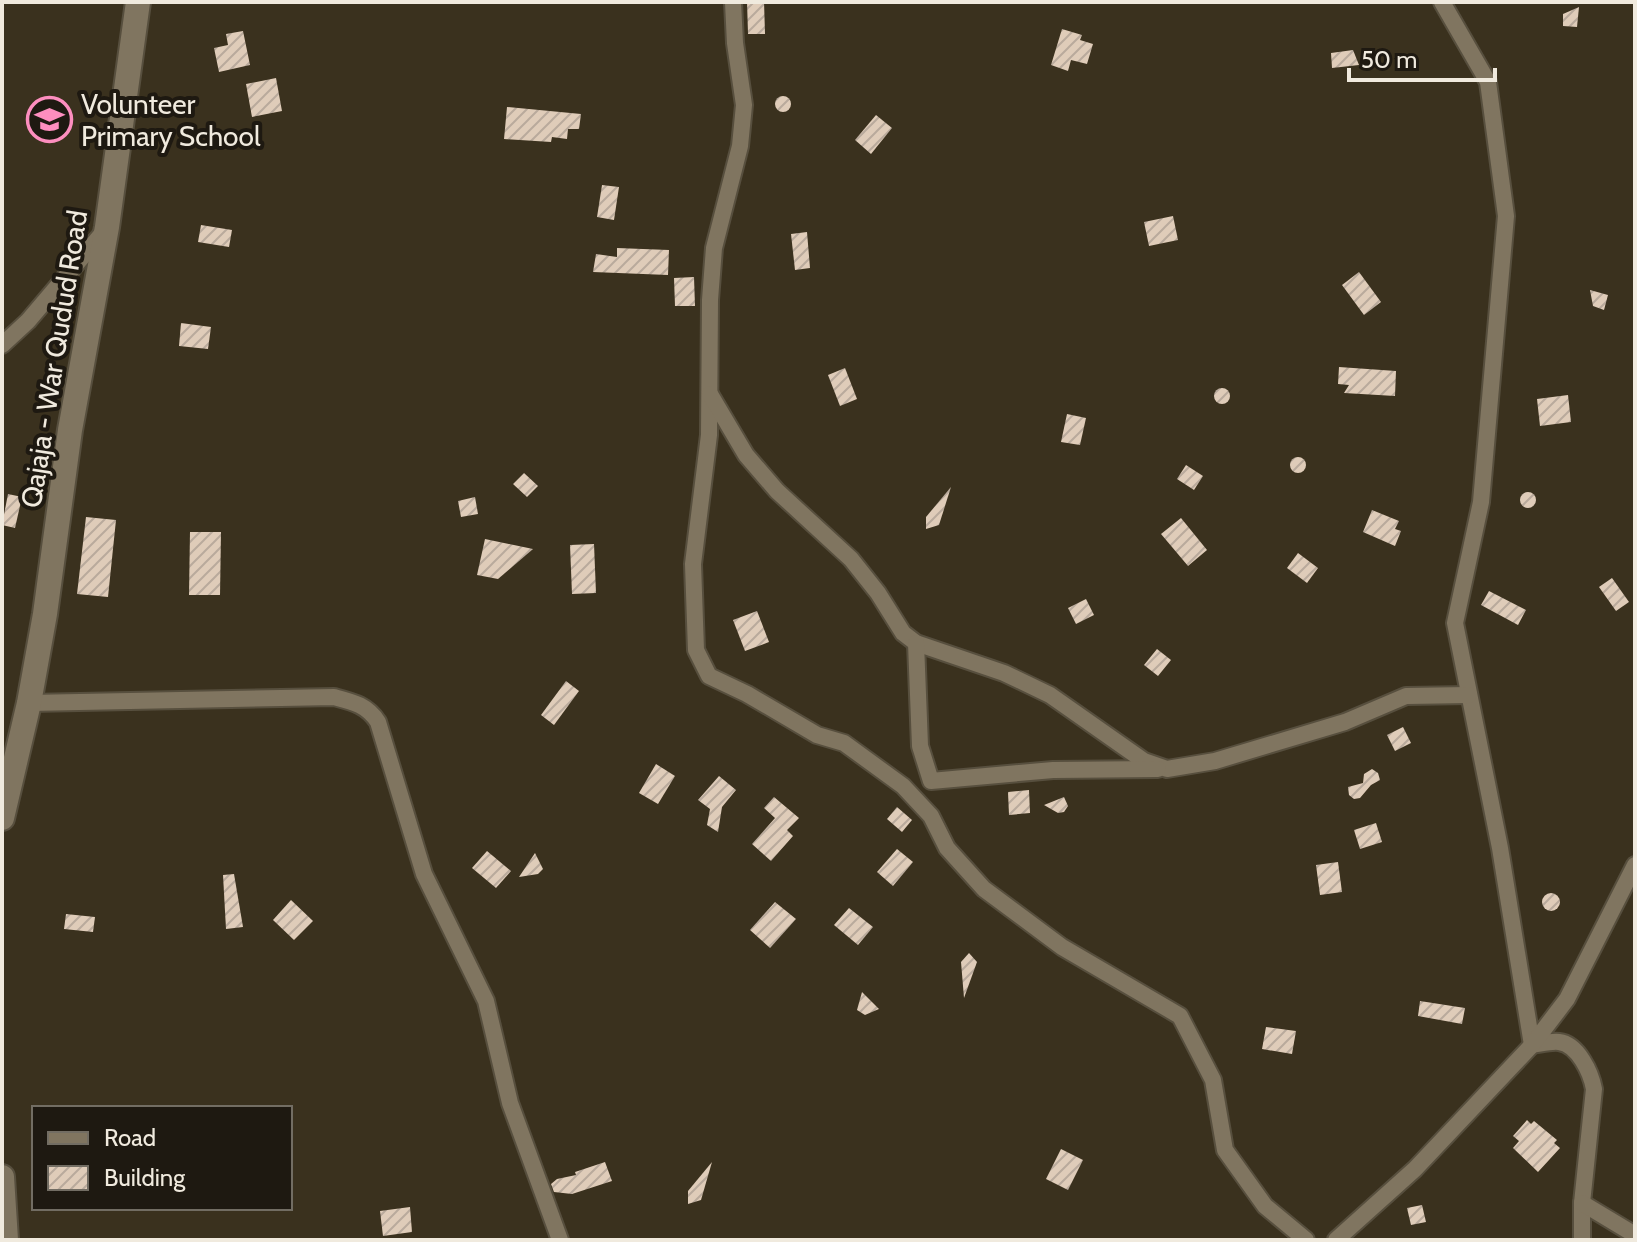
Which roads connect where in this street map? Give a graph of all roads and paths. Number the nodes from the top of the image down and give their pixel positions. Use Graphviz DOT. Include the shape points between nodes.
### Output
graph roads {
  1 [pos="138,2"];
  2 [pos="733,2"];
  3 [pos="1442,2"];
  4 [pos="107,227"];
  5 [pos="2,345"];
  6 [pos="710,393"];
  7 [pos="916,643"];
  8 [pos="1469,695"];
  9 [pos="29,703"];
  10 [pos="1167,769"];
  11 [pos="931,781"];
  12 [pos="931,816"];
  13 [pos="2,818"];
  14 [pos="1635,865"];
  15 [pos="1532,1045"];
  16 [pos="2,1177"];
  17 [pos="1582,1203"];
  18 [pos="1635,1235"];
  19 [pos="6,1240"];
  20 [pos="560,1240"];
  21 [pos="1306,1240"];
  22 [pos="1336,1240"];
  23 [pos="1582,1240"];
  1 -- 4 [label="street, Qajaja - War Qudud Road"];
  2 -- 6 [label="street" via="744,105 740,146 714,248"];
  3 -- 8 [label="street" via="1488,82 1506,216 1481,502 1455,623"];
  4 -- 5 [label="street"];
  4 -- 9 [label="street, Qajaja - War Qudud Road"];
  6 -- 7 [label="street" via="746,455 851,559 903,633"];
  6 -- 12 [label="street" via="693,564 696,650 709,676 817,735 844,743 903,786"];
  7 -- 10 [label="street" via="1038,690 1144,761"];
  7 -- 11 [label="street" via="920,746"];
  8 -- 10 [label="street" via="1406,696 1345,722 1215,761"];
  8 -- 15 [label="street"];
  9 -- 13 [label="street, Qajaja - War Qudud Road"];
  9 -- 20 [label="street" via="334,697 371,710 424,874 486,1001 510,1103"];
  10 -- 11 [label="street" via="1053,770"];
  11 -- 12 [label="street"];
  12 -- 21 [label="street" via="947,848 984,889 1062,947 1180,1016 1213,1080 1225,1150 1265,1206"];
  14 -- 15 [label="street" via="1567,999"];
  15 -- 17 [label="street" via="1561,1042 1592,1075"];
  15 -- 22 [label="street" via="1415,1169"];
  16 -- 19 [label="street"];
  17 -- 18 [label="street"];
  17 -- 23 [label="street"];
}
